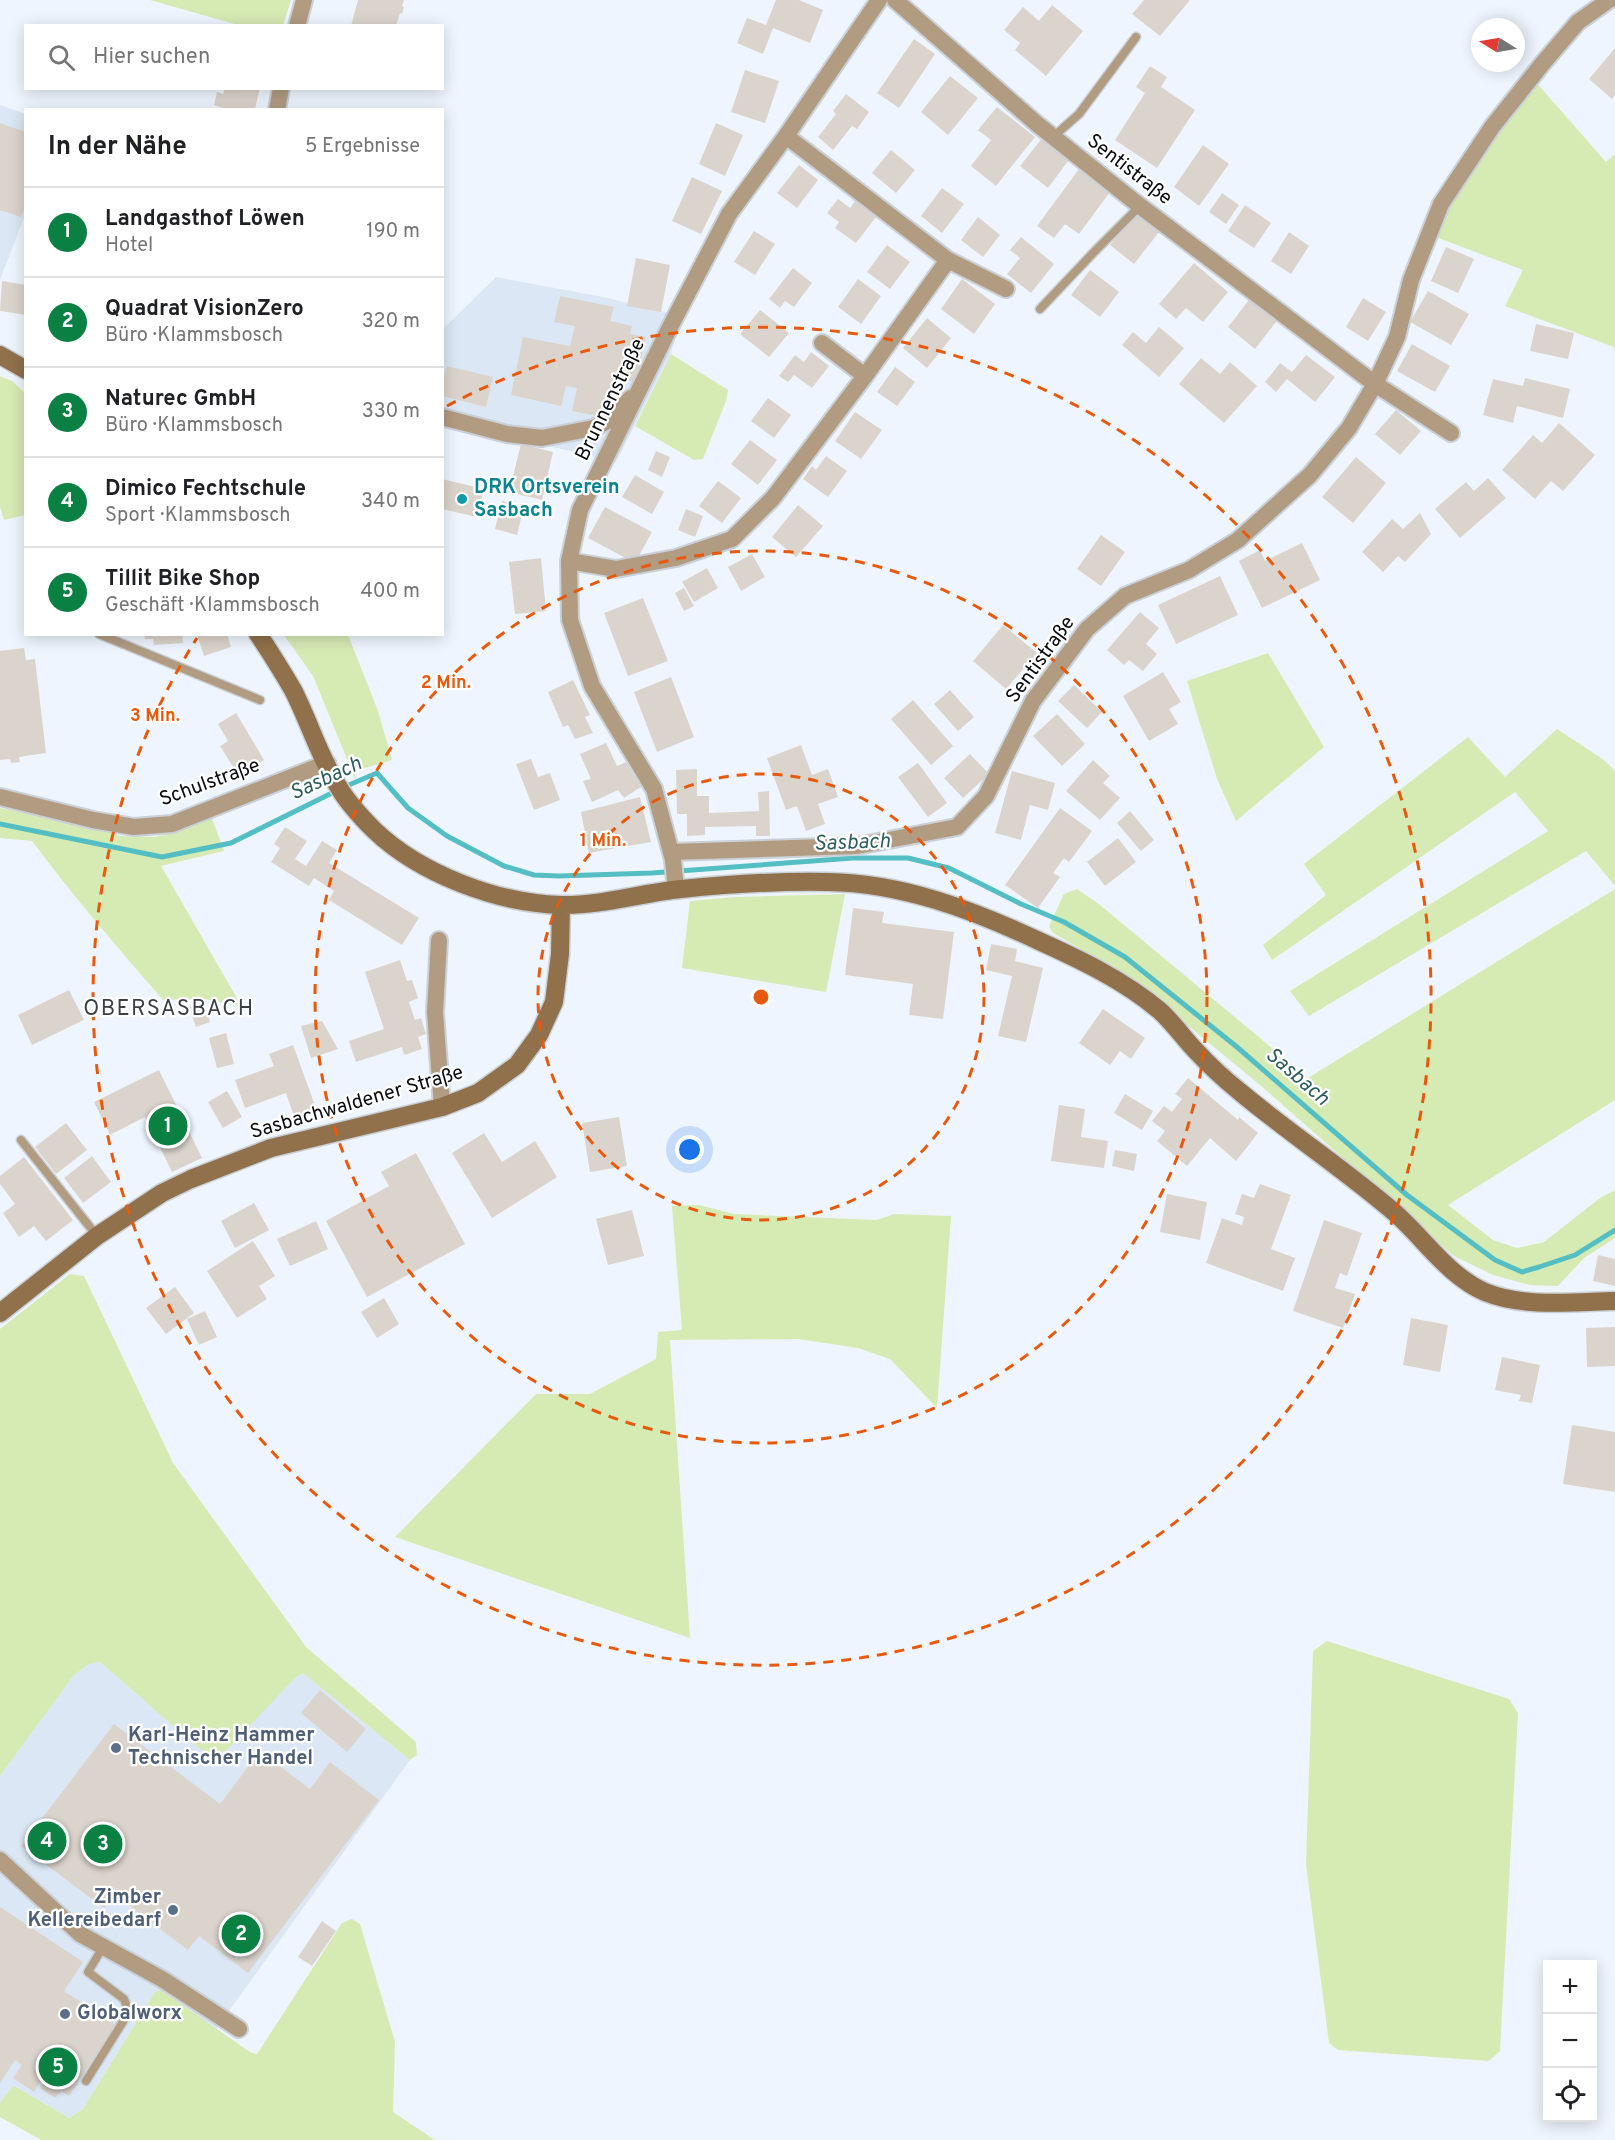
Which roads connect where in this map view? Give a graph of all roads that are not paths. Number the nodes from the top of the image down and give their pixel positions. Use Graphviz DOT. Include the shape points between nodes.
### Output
graph roads {
  1 [pos="304,0"];
  2 [pos="879,0"];
  3 [pos="895,0"];
  4 [pos="1610,0"];
  5 [pos="1615,4"];
  6 [pos="298,24"];
  7 [pos="1136,37"];
  8 [pos="281,90"];
  9 [pos="277,108"];
  10 [pos="786,136"];
  11 [pos="1053,137"];
  12 [pos="1140,206"];
  13 [pos="948,260"];
  14 [pos="1006,289"];
  15 [pos="1040,309"];
  16 [pos="822,343"];
  17 [pos="0,355"];
  18 [pos="24,369"];
  19 [pos="865,376"];
  20 [pos="1376,384"];
  21 [pos="639,390"];
  22 [pos="444,418"];
  23 [pos="1451,433"];
  24 [pos="569,561"];
  25 [pos="104,636"];
  26 [pos="259,636"];
  27 [pos="260,700"];
  28 [pos="327,763"];
  29 [pos="0,797"];
  30 [pos="672,856"];
  31 [pos="675,885"];
  32 [pos="561,905"];
  33 [pos="439,940"];
  34 [pos="442,1107"];
  35 [pos="21,1140"];
  36 [pos="97,1236"];
  37 [pos="1615,1301"];
  38 [pos="0,1313"];
  39 [pos="0,1860"];
  40 [pos="103,1947"];
  41 [pos="239,2029"];
  42 [pos="86,2082"];
  1 -- 6 [label="street"];
  2 -- 10 [label="street, Brunnenstraße"];
  3 -- 11 [label="street, Sentistraße"];
  4 -- 5 [label="lane"];
  4 -- 20 [label="street" via="1578,22 1543,63 1492,127 1441,204 1411,280 1397,337"];
  7 -- 11 [label="lane" via="1079,114"];
  8 -- 9 [label="street"];
  10 -- 13 [label="street"];
  10 -- 21 [label="street, Brunnenstraße" via="729,214"];
  11 -- 12 [label="street, Sentistraße"];
  12 -- 15 [label="lane"];
  12 -- 20 [label="street, Sentistraße"];
  13 -- 14 [label="street"];
  13 -- 19 [label="street"];
  16 -- 19 [label="street"];
  17 -- 18 [label="main road"];
  19 -- 24 [label="street" via="773,498 732,539 676,558 616,569"];
  20 -- 23 [label="street, Sentistraße"];
  20 -- 30 [label="street, Sentistraße" via="1349,428 1310,475 1238,540 1189,570 1125,596 1087,629 1033,701 986,796 957,827 857,846"];
  21 -- 22 [label="street" via="608,421 593,428 542,438 507,434"];
  21 -- 24 [label="street, Brunnenstraße" via="580,510"];
  24 -- 30 [label="street, Brunnenstraße" via="570,620 592,686 654,789"];
  25 -- 27 [label="lane"];
  26 -- 28 [label="main road" via="292,689"];
  28 -- 29 [label="street, Schulstraße" via="172,824 134,827"];
  28 -- 32 [label="main road" via="349,802 403,854 441,875 479,889 524,901"];
  30 -- 31 [label="street, Brunnenstraße"];
  31 -- 32 [label="main road" via="604,902"];
  31 -- 37 [label="main road" via="870,885 920,895 1033,938 1088,963 1161,1012 1235,1088 1390,1209 1466,1281 1486,1292 1526,1302"];
  32 -- 34 [label="main road, Sasbachwaldener Straße" via="554,1002 539,1035 517,1065 478,1094"];
  33 -- 34 [label="street" via="435,1012"];
  34 -- 36 [label="main road, Sasbachwaldener Straße" via="271,1148 162,1193"];
  35 -- 36 [label="lane"];
  36 -- 38 [label="main road, Sasbachwaldener Straße"];
  39 -- 40 [label="street" via="80,1934"];
  40 -- 41 [label="street" via="162,1979"];
  40 -- 42 [label="lane" via="88,1972 124,1999 129,2012"];
}
